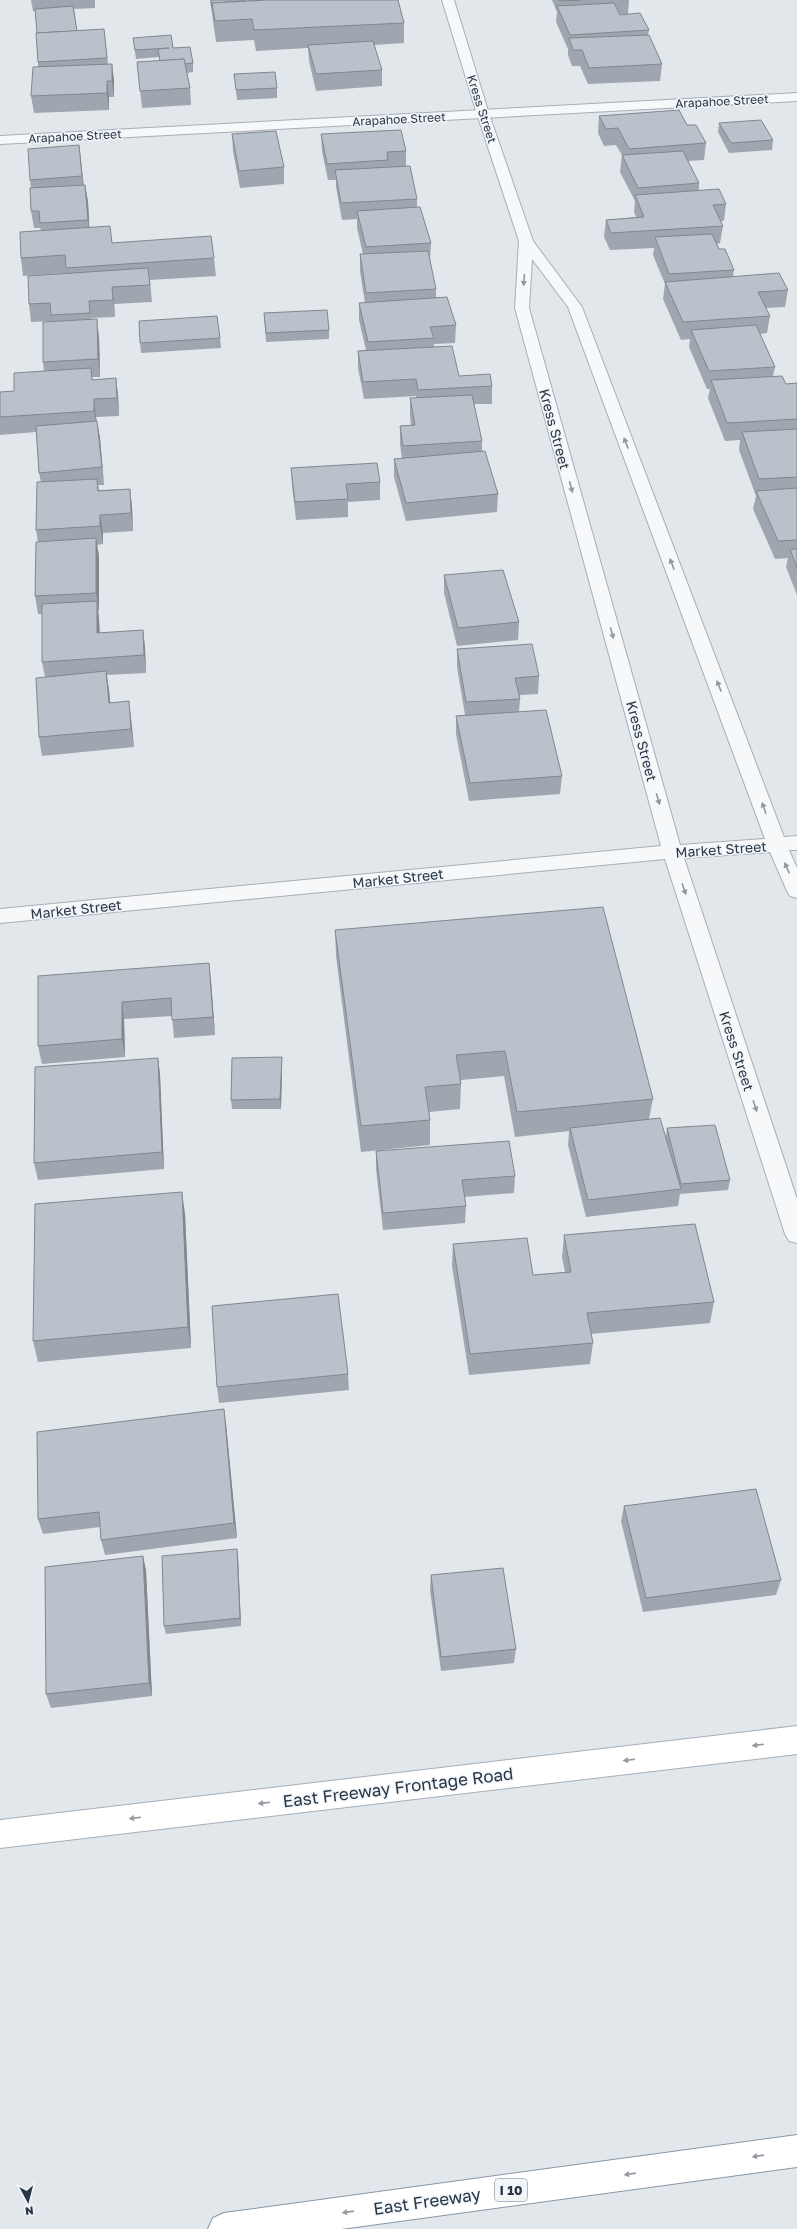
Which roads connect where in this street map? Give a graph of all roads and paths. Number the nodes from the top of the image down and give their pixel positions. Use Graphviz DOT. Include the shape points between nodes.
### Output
graph roads {
  1 [pos="448,0"];
  2 [pos="797,97"];
  3 [pos="483,114"];
  4 [pos="0,140"];
  5 [pos="526,241"];
  6 [pos="797,842"];
  7 [pos="777,844"];
  8 [pos="672,852"];
  9 [pos="797,891"];
  10 [pos="0,916"];
  11 [pos="797,1234"];
  12 [pos="797,1740"];
  13 [pos="0,1834"];
  14 [pos="797,2151"];
  15 [pos="224,2229"];
  1 -- 3 [label="street, Kress Street"];
  2 -- 3 [label="street, Arapahoe Street"];
  3 -- 4 [label="street, Arapahoe Street"];
  3 -- 5 [label="street, Kress Street"];
  7 -- 5 [label="street, Kress Street, one-way" via="575,307"];
  5 -- 8 [label="street, Kress Street, one-way" via="522,308"];
  6 -- 7 [label="street, Market Street"];
  7 -- 8 [label="street, Market Street"];
  9 -- 7 [label="street, Kress Street, one-way"];
  8 -- 10 [label="street, Market Street"];
  8 -- 11 [label="street, Kress Street, one-way"];
  12 -- 13 [label="main road, East Freeway Frontage Road, one-way"];
  14 -- 15 [label="main road, East Freeway / I 10, one-way"];
}
